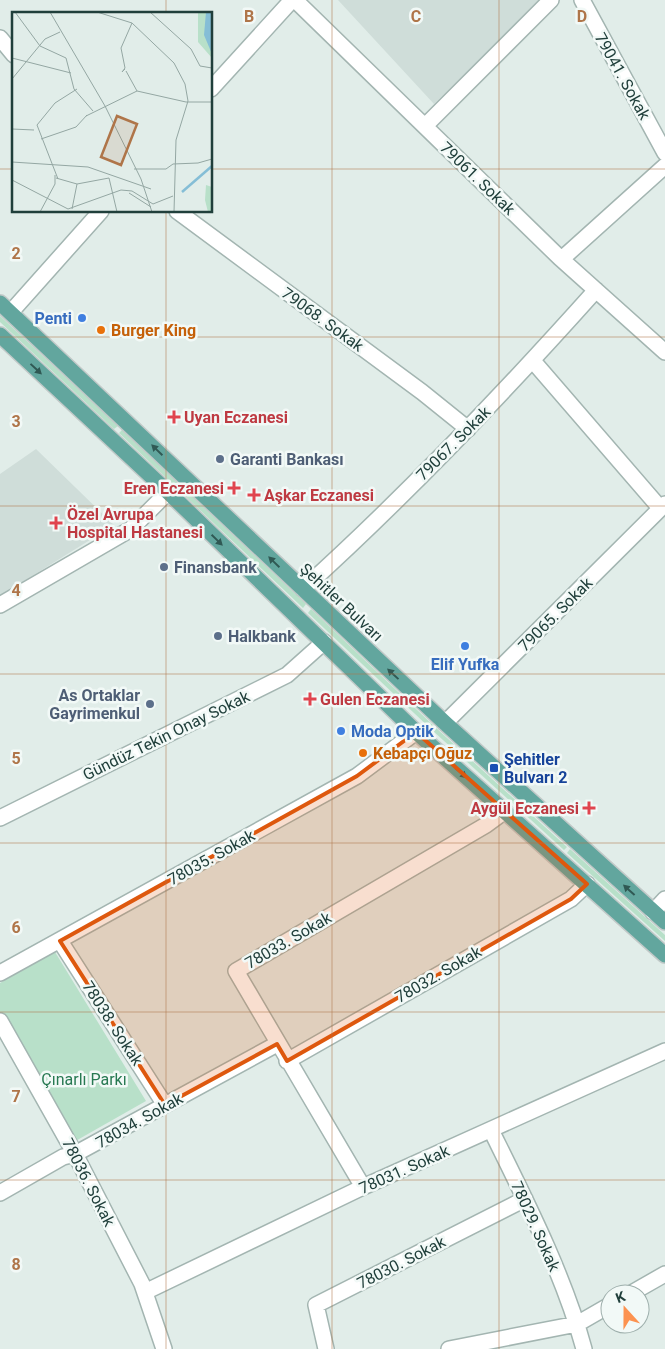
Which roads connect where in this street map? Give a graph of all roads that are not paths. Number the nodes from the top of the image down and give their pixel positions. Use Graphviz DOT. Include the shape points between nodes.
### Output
graph roads {
  1 [pos="294,0"];
  2 [pos="551,0"];
  3 [pos="582,0"];
  4 [pos="0,38"];
  5 [pos="12,53"];
  6 [pos="212,88"];
  7 [pos="425,126"];
  8 [pos="665,153"];
  9 [pos="665,166"];
  10 [pos="100,212"];
  11 [pos="178,212"];
  12 [pos="560,258"];
  13 [pos="596,290"];
  14 [pos="5,307"];
  15 [pos="0,335"];
  16 [pos="665,352"];
  17 [pos="533,361"];
  18 [pos="468,429"];
  19 [pos="168,492"];
  20 [pos="663,506"];
  21 [pos="303,589"];
  22 [pos="0,605"];
  23 [pos="324,642"];
  24 [pos="445,723"];
  25 [pos="416,732"];
  26 [pos="505,811"];
  27 [pos="0,818"];
  28 [pos="587,884"];
  29 [pos="665,899"];
  30 [pos="653,912"];
  31 [pos="665,922"];
  32 [pos="60,941"];
  33 [pos="665,955"];
  34 [pos="0,974"];
  35 [pos="0,1021"];
  36 [pos="277,1044"];
  37 [pos="665,1052"];
  38 [pos="287,1061"];
  39 [pos="165,1106"];
  40 [pos="491,1130"];
  41 [pos="75,1154"];
  42 [pos="364,1187"];
  43 [pos="0,1193"];
  44 [pos="525,1199"];
  45 [pos="665,1274"];
  46 [pos="648,1284"];
  47 [pos="146,1292"];
  48 [pos="600,1311"];
  49 [pos="577,1324"];
  50 [pos="164,1349"];
  51 [pos="326,1349"];
  52 [pos="449,1349"];
  53 [pos="584,1349"];
  1 -- 6 [label="street"];
  1 -- 7 [label="street, 79061. Sokak"];
  2 -- 7 [label="street"];
  3 -- 8 [label="street, 79041. Sokak"];
  4 -- 5 [label="street"];
  7 -- 12 [label="street, 79061. Sokak"];
  9 -- 12 [label="street"];
  10 -- 14 [label="street"];
  11 -- 18 [label="street, 79068. Sokak"];
  12 -- 13 [label="street, 79061. Sokak"];
  13 -- 16 [label="street, 79061. Sokak"];
  13 -- 17 [label="street, 79067. Sokak"];
  21 -- 14 [label="main road, Şehitler Bulvarı, one-way"];
  15 -- 19 [label="main road, one-way"];
  17 -- 18 [label="street, 79067. Sokak"];
  17 -- 20 [label="street"];
  18 -- 21 [label="street, 79067. Sokak"];
  19 -- 22 [label="street" via="131,530"];
  19 -- 23 [label="main road, one-way"];
  20 -- 24 [label="street, 79065. Sokak"];
  24 -- 21 [label="main road, Şehitler Bulvarı, one-way"];
  23 -- 25 [label="main road"];
  23 -- 27 [label="street, Gündüz Tekin Onay Sokak" via="287,675"];
  30 -- 24 [label="main road, Şehitler Bulvarı, one-way"];
  25 -- 26 [label="main road, one-way"];
  25 -- 32 [label="street, 78035. Sokak" via="358,776"];
  26 -- 28 [label="main road"];
  26 -- 36 [label="street, 78033. Sokak" via="236,971"];
  28 -- 33 [label="main road"];
  28 -- 38 [label="street, 78032. Sokak" via="571,899"];
  29 -- 30 [label="street"];
  30 -- 31 [label="main road, Şehitler Bulvarı"];
  32 -- 34 [label="street, 78035. Sokak"];
  32 -- 39 [label="street, 78038. Sokak"];
  35 -- 41 [label="street, 78036. Sokak"];
  36 -- 38 [label="street, 78033. Sokak"];
  36 -- 39 [label="street, 78034. Sokak"];
  37 -- 40 [label="street, 78031. Sokak"];
  38 -- 42 [label="street, 78033. Sokak"];
  39 -- 41 [label="street, 78034. Sokak"];
  40 -- 42 [label="street, 78031. Sokak"];
  40 -- 44 [label="street, 78029. Sokak"];
  41 -- 43 [label="street, 78034. Sokak" via="63,1157"];
  41 -- 47 [label="street, 78036. Sokak"];
  42 -- 47 [label="street, 78031. Sokak"];
  44 -- 49 [label="street, 78029. Sokak"];
  44 -- 51 [label="street, 78030. Sokak" via="316,1305"];
  45 -- 46 [label="street"];
  47 -- 50 [label="street, 78036. Sokak"];
  48 -- 49 [label="street"];
  49 -- 52 [label="street"];
  49 -- 53 [label="street, 78029. Sokak"];
}
